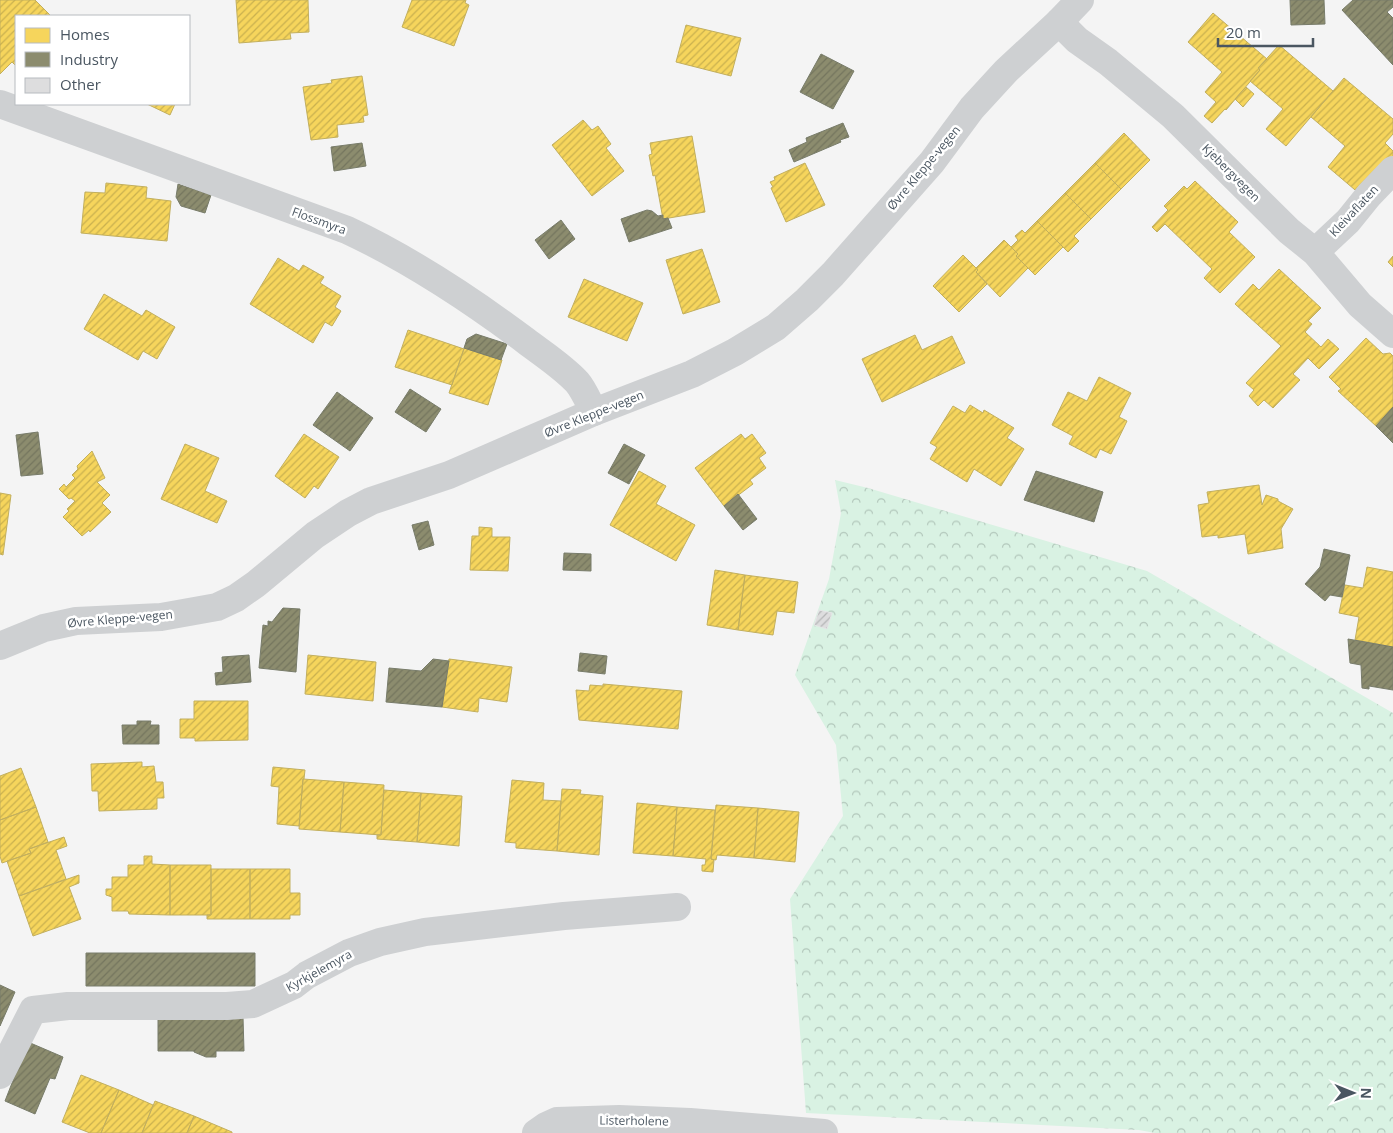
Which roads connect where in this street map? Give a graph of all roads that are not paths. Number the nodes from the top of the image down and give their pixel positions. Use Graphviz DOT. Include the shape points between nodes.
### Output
graph roads {
  1 [pos="1080,0"];
  2 [pos="1059,22"];
  3 [pos="0,104"];
  4 [pos="1393,170"];
  5 [pos="1316,252"];
  6 [pos="1393,334"];
  7 [pos="594,412"];
  8 [pos="0,646"];
  9 [pos="677,907"];
  10 [pos="0,1075"];
  11 [pos="536,1133"];
  12 [pos="824,1133"];
  1 -- 2 [label="street, Øvre Kleppe-vegen"];
  2 -- 5 [label="street, Kjebergvegen" via="1173,116 1289,231"];
  2 -- 7 [label="street, Øvre Kleppe-vegen" via="1006,71 972,108 932,162 832,274 776,327 692,374"];
  3 -- 7 [label="street, Flossmyra" via="347,230 382,247 417,266 560,366 578,383"];
  4 -- 5 [label="street, Kleivaflaten"];
  5 -- 6 [label="street, Kjebergvegen" via="1360,306"];
  7 -- 8 [label="street, Øvre Kleppe-vegen" via="449,475 371,501 315,535 236,598 217,607 161,617 76,621 44,628"];
  9 -- 10 [label="street, Kyrkjelemyra" via="425,932 380,942 349,953 253,1004 39,1008 32,1010"];
  11 -- 12 [label="street, Listerholene" via="557,1121 619,1119"];
}
